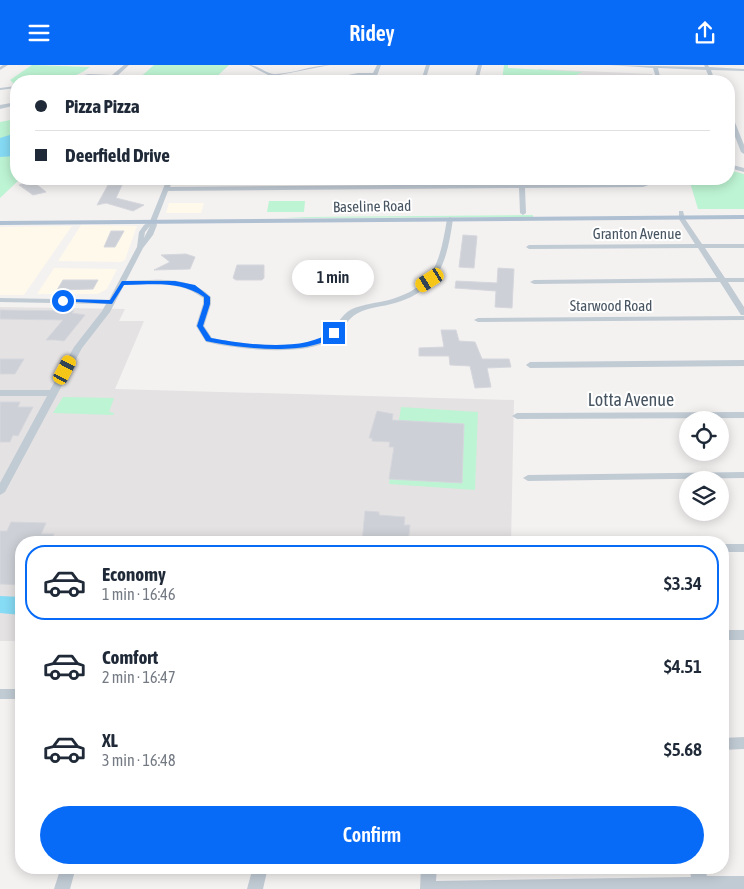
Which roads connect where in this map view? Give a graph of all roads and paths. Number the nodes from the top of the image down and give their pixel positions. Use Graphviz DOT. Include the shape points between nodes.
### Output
graph roads {
  1 [pos="6,65"];
  2 [pos="127,65"];
  3 [pos="251,65"];
  4 [pos="328,65"];
  5 [pos="379,65"];
  6 [pos="611,65"];
  7 [pos="655,66"];
  8 [pos="707,67"];
  9 [pos="0,69"];
  10 [pos="744,71"];
  11 [pos="95,75"];
  12 [pos="114,75"];
  13 [pos="272,75"];
  14 [pos="353,75"];
  15 [pos="375,75"];
  16 [pos="735,130"];
  17 [pos="744,152"];
  18 [pos="744,158"];
  19 [pos="743,170"];
  20 [pos="167,185"];
  21 [pos="642,185"];
  22 [pos="522,187"];
  23 [pos="165,189"];
  24 [pos="744,212"];
  25 [pos="523,213"];
  26 [pos="681,215"];
  27 [pos="0,217"];
  28 [pos="744,217"];
  29 [pos="154,219"];
  30 [pos="450,219"];
  31 [pos="0,223"];
  32 [pos="699,246"];
  33 [pos="744,246"];
  34 [pos="529,247"];
  35 [pos="744,279"];
  36 [pos="722,280"];
  37 [pos="534,281"];
  38 [pos="121,285"];
  39 [pos="0,300"];
  40 [pos="81,301"];
  41 [pos="112,302"];
  42 [pos="744,313"];
  43 [pos="744,318"];
  44 [pos="478,320"];
  45 [pos="744,363"];
  46 [pos="530,365"];
  47 [pos="0,393"];
  48 [pos="52,393"];
  49 [pos="744,415"];
  50 [pos="518,416"];
  51 [pos="744,475"];
  52 [pos="528,478"];
  53 [pos="0,492"];
  54 [pos="744,548"];
  55 [pos="729,549"];
  56 [pos="729,635"];
  57 [pos="744,635"];
  58 [pos="0,694"];
  59 [pos="15,694"];
  60 [pos="729,743"];
  61 [pos="744,743"];
  62 [pos="67,874"];
  63 [pos="259,874"];
  64 [pos="429,874"];
  65 [pos="698,874"];
  66 [pos="744,883"];
  67 [pos="702,887"];
  68 [pos="62,889"];
  69 [pos="255,889"];
  70 [pos="428,889"];
  1 -- 9 [label="street"];
  2 -- 12 [label="street"];
  3 -- 13 [label="street"];
  4 -- 13 [label="street"];
  5 -- 15 [label="street"];
  6 -- 7 [label="street"];
  7 -- 8 [label="street"];
  8 -- 10 [label="street"];
  11 -- 12 [label="street"];
  14 -- 15 [label="street"];
  16 -- 17 [label="street"];
  18 -- 19 [label="street"];
  20 -- 23 [label="street"];
  21 -- 22 [label="street"];
  22 -- 23 [label="street"];
  22 -- 25 [label="street"];
  23 -- 29 [label="street"];
  24 -- 26 [label="main road, Baseline Road"];
  25 -- 26 [label="main road, Baseline Road"];
  25 -- 29 [label="main road, Baseline Road"];
  26 -- 28 [label="main road, Baseline Road"];
  26 -- 30 [label="main road, Baseline Road"];
  26 -- 32 [label="street"];
  27 -- 29 [label="main road, Baseline Road"];
  29 -- 30 [label="main road, Baseline Road"];
  29 -- 31 [label="main road, Baseline Road"];
  29 -- 38 [label="street" via="150,235 140,247"];
  30 -- 38 [label="street" via="444,259 430,280 395,300 353,313 329,337 310,344 263,347 209,340 200,326 207,297 200,290 175,283"];
  32 -- 33 [label="street, Granton Avenue"];
  32 -- 34 [label="street, Granton Avenue"];
  32 -- 36 [label="street"];
  35 -- 36 [label="street"];
  36 -- 37 [label="street"];
  36 -- 42 [label="street"];
  38 -- 40 [label="street" via="105,295"];
  38 -- 41 [label="street"];
  39 -- 40 [label="street"];
  40 -- 41 [label="street"];
  41 -- 48 [label="street" via="78,347"];
  43 -- 44 [label="street, Starwood Road"];
  45 -- 46 [label="street"];
  47 -- 48 [label="street"];
  48 -- 53 [label="street"];
  49 -- 50 [label="street, Lotta Avenue"];
  51 -- 52 [label="street"];
  54 -- 55 [label="street"];
  56 -- 57 [label="street"];
  58 -- 59 [label="street"];
  60 -- 61 [label="street"];
  62 -- 68 [label="street"];
  63 -- 69 [label="street"];
  64 -- 70 [label="street"];
  65 -- 67 [label="street"];
  66 -- 67 [label="street"];
  67 -- 70 [label="street"];
}
